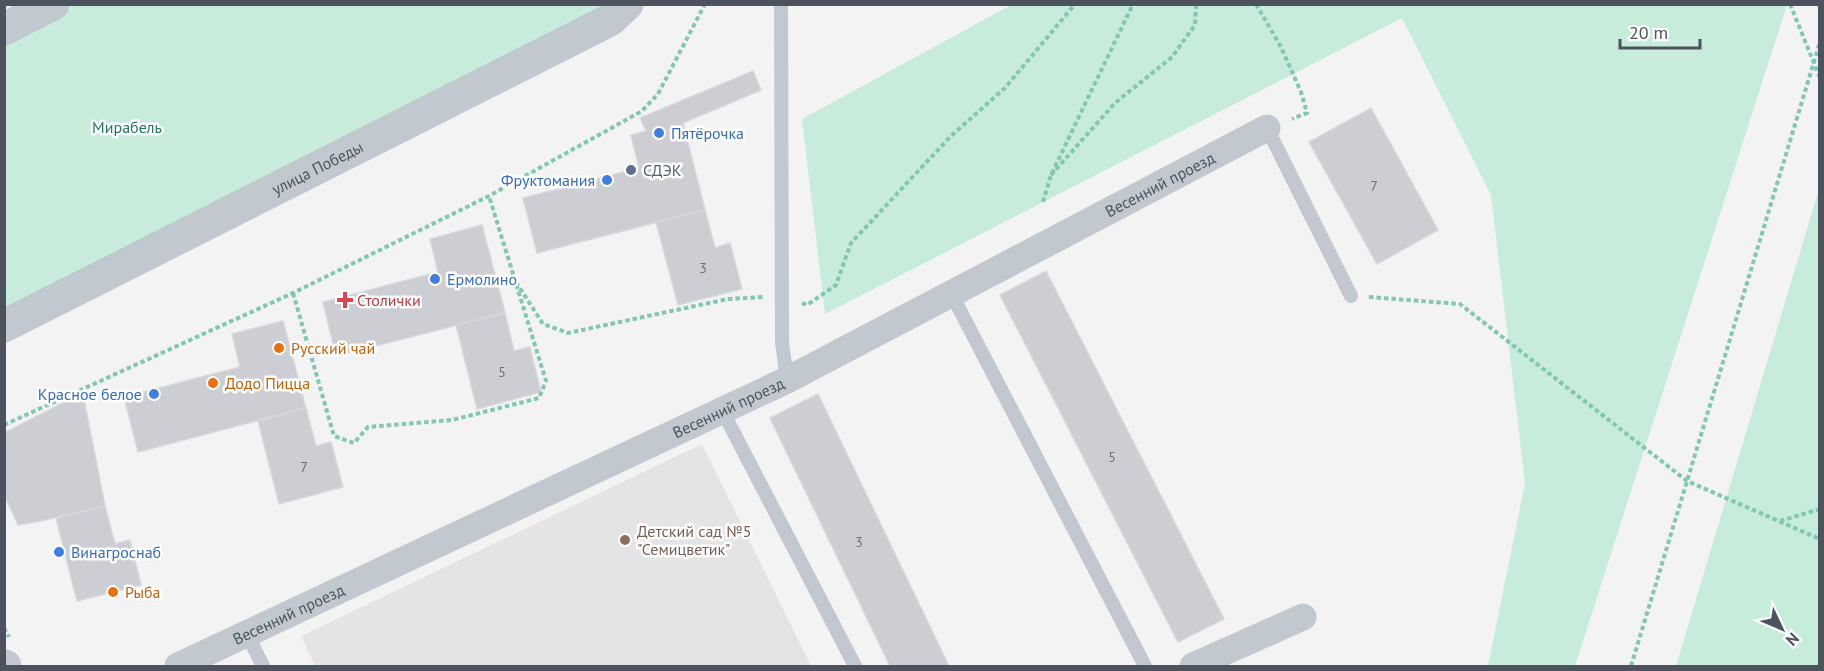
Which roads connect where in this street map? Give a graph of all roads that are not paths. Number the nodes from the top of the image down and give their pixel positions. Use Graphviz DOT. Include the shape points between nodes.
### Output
graph roads {
  1 [pos="53,4"];
  2 [pos="627,4"];
  3 [pos="781,4"];
  4 [pos="4,29"];
  5 [pos="1267,128"];
  6 [pos="952,295"];
  7 [pos="1351,296"];
  8 [pos="4,326"];
  9 [pos="787,380"];
  10 [pos="722,410"];
  11 [pos="1303,617"];
  12 [pos="247,634"];
  13 [pos="178,666"];
  14 [pos="263,666"];
  15 [pos="855,666"];
  16 [pos="1145,666"];
  17 [pos="1193,666"];
  1 -- 4 [label="street"];
  2 -- 8 [label="street, улица Победы" via="610,20"];
  3 -- 9 [label="lane" via="782,342"];
  5 -- 6 [label="street, Весенний проезд"];
  5 -- 7 [label="lane"];
  6 -- 9 [label="street, Весенний проезд"];
  6 -- 16 [label="lane"];
  9 -- 10 [label="street, Весенний проезд"];
  10 -- 12 [label="street, Весенний проезд"];
  10 -- 15 [label="lane"];
  11 -- 17 [label="street"];
  12 -- 13 [label="street, Весенний проезд"];
  12 -- 14 [label="lane"];
}
